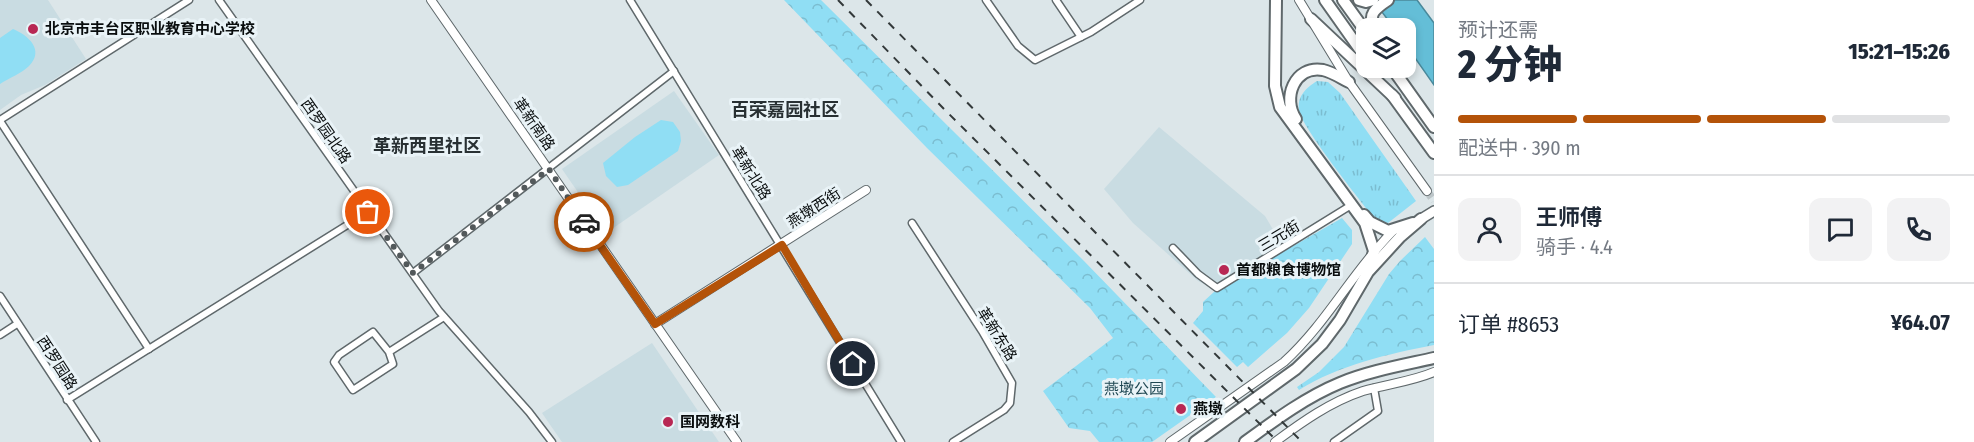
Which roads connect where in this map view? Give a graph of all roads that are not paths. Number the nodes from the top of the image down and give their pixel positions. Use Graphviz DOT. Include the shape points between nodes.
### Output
graph roads {
  1 [pos="189,0"];
  2 [pos="219,0"];
  3 [pos="431,0"];
  4 [pos="630,0"];
  5 [pos="986,0"];
  6 [pos="1056,0"];
  7 [pos="1140,0"];
  8 [pos="1276,0"];
  9 [pos="1299,0"];
  10 [pos="1324,0"];
  11 [pos="1343,0"];
  12 [pos="1388,0"];
  13 [pos="1369,3"];
  14 [pos="1356,18"];
  15 [pos="1371,18"];
  16 [pos="1311,19"];
  17 [pos="1081,38"];
  18 [pos="1356,44"];
  19 [pos="674,72"];
  20 [pos="1380,78"];
  21 [pos="1399,78"];
  22 [pos="1404,78"];
  23 [pos="1349,82"];
  24 [pos="1408,92"];
  25 [pos="1395,98"];
  26 [pos="0,121"];
  27 [pos="1434,127"];
  28 [pos="1434,153"];
  29 [pos="549,169"];
  30 [pos="866,190"];
  31 [pos="1427,191"];
  32 [pos="1353,204"];
  33 [pos="1434,211"];
  34 [pos="368,212"];
  35 [pos="1421,219"];
  36 [pos="912,224"];
  37 [pos="1395,229"];
  38 [pos="782,245"];
  39 [pos="1173,248"];
  40 [pos="1374,251"];
  41 [pos="413,273"];
  42 [pos="1368,273"];
  43 [pos="0,296"];
  44 [pos="444,316"];
  45 [pos="17,324"];
  46 [pos="655,324"];
  47 [pos="0,335"];
  48 [pos="149,349"];
  49 [pos="389,352"];
  50 [pos="1434,358"];
  51 [pos="1434,372"];
  52 [pos="1374,388"];
  53 [pos="66,400"];
  54 [pos="96,442"];
  55 [pos="552,442"];
  56 [pos="737,442"];
  57 [pos="901,442"];
  58 [pos="953,442"];
  59 [pos="1170,442"];
  60 [pos="1195,442"];
  61 [pos="1245,442"];
  62 [pos="1275,442"];
  63 [pos="1334,442"];
  1 -- 26 [label="street"];
  2 -- 34 [label="street, 西罗园北路"];
  3 -- 29 [label="street, 革新南路"];
  4 -- 19 [label="street, 革新北路"];
  5 -- 17 [label="street" via="1018,46 1035,60"];
  6 -- 17 [label="street"];
  7 -- 17 [label="street"];
  8 -- 32 [label="highway" via="1275,86 1280,107"];
  9 -- 16 [label="street"];
  10 -- 18 [label="highway"];
  11 -- 14 [label="highway"];
  12 -- 13 [label="highway"];
  13 -- 15 [label="highway"];
  16 -- 23 [label="street"];
  16 -- 25 [label="highway"];
  19 -- 29 [label="street"];
  19 -- 38 [label="street, 革新北路"];
  20 -- 25 [label="highway"];
  21 -- 24 [label="highway"];
  22 -- 24 [label="highway"];
  23 -- 31 [label="street"];
  23 -- 32 [label="highway" via="1331,72 1312,70 1294,82 1289,104"];
  24 -- 27 [label="highway"];
  25 -- 28 [label="highway"];
  26 -- 48 [label="street"];
  29 -- 41 [label="street"];
  29 -- 46 [label="street, 革新南路"];
  30 -- 38 [label="street, 燕墩西街"];
  32 -- 37 [label="highway" via="1379,228"];
  32 -- 39 [label="street, 三元街" via="1217,288"];
  32 -- 40 [label="highway" via="1365,223"];
  33 -- 35 [label="main road"];
  34 -- 41 [label="street, 西罗园北路"];
  34 -- 48 [label="street"];
  35 -- 37 [label="highway"];
  35 -- 42 [label="highway"];
  36 -- 58 [label="street, 革新东路" via="1012,383 1010,403 1004,411"];
  37 -- 40 [label="street"];
  38 -- 46 [label="street, 燕墩西街"];
  38 -- 57 [label="street, 革新北路"];
  40 -- 42 [label="highway"];
  40 -- 59 [label="street" via="1293,354"];
  41 -- 44 [label="street, 西罗园北路"];
  42 -- 60 [label="highway" via="1323,344 1296,369"];
  43 -- 45 [label="street, 西罗园路"];
  44 -- 49 [label="street"];
  44 -- 55 [label="street, 西罗园北路"];
  45 -- 47 [label="street"];
  45 -- 53 [label="street, 西罗园路"];
  46 -- 56 [label="street, 革新南路"];
  48 -- 53 [label="street"];
  49 -- 49 [label="street" via="393,364 353,390 334,362 373,332"];
  50 -- 61 [label="highway" via="1340,383 1310,398"];
  51 -- 52 [label="street"];
  52 -- 62 [label="street" via="1318,412"];
  52 -- 63 [label="street" via="1378,411"];
  53 -- 54 [label="street, 西罗园路"];
}
